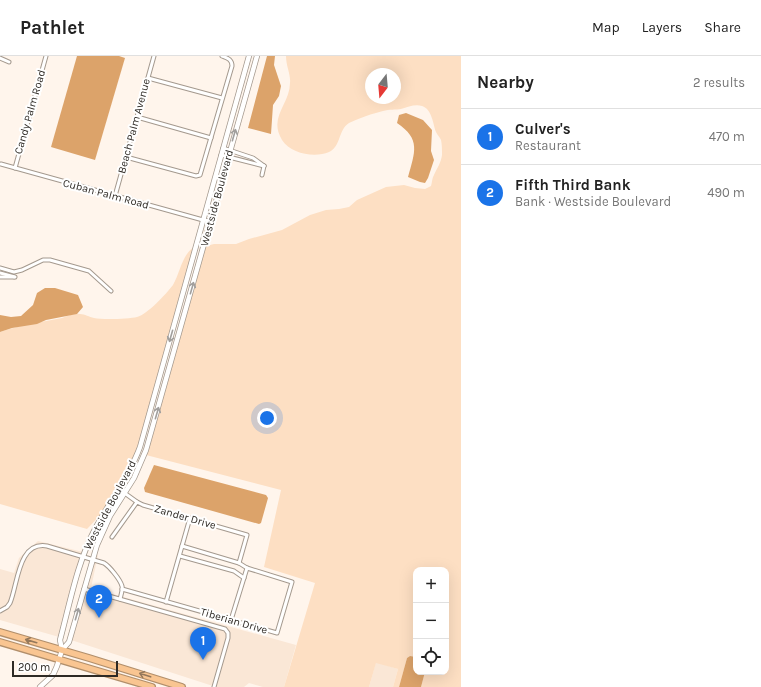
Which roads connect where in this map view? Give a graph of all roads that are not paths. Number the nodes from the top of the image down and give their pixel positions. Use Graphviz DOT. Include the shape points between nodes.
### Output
graph roads {
  1 [pos="46,56"];
  2 [pos="154,56"];
  3 [pos="222,56"];
  4 [pos="248,56"];
  5 [pos="257,56"];
  6 [pos="0,58"];
  7 [pos="9,62"];
  8 [pos="148,78"];
  9 [pos="222,98"];
  10 [pos="137,117"];
  11 [pos="211,138"];
  12 [pos="223,148"];
  13 [pos="230,150"];
  14 [pos="220,154"];
  15 [pos="246,155"];
  16 [pos="126,156"];
  17 [pos="228,156"];
  18 [pos="245,161"];
  19 [pos="1,164"];
  20 [pos="264,166"];
  21 [pos="15,168"];
  22 [pos="262,175"];
  23 [pos="115,196"];
  24 [pos="203,220"];
  25 [pos="211,221"];
  26 [pos="0,268"];
  27 [pos="14,272"];
  28 [pos="0,273"];
  29 [pos="0,277"];
  30 [pos="15,277"];
  31 [pos="111,291"];
  32 [pos="119,489"];
  33 [pos="126,493"];
  34 [pos="137,502"];
  35 [pos="190,518"];
  36 [pos="112,537"];
  37 [pos="182,546"];
  38 [pos="83,556"];
  39 [pos="180,556"];
  40 [pos="92,559"];
  41 [pos="239,563"];
  42 [pos="247,568"];
  43 [pos="244,578"];
  44 [pos="84,589"];
  45 [pos="122,589"];
  46 [pos="120,599"];
  47 [pos="166,602"];
  48 [pos="0,611"];
  49 [pos="230,620"];
  50 [pos="0,632"];
  51 [pos="0,642"];
  52 [pos="62,650"];
  53 [pos="59,659"];
  54 [pos="42,686"];
  55 [pos="152,687"];
  56 [pos="182,687"];
  57 [pos="214,687"];
  1 -- 21 [label="street, Candy Palm Road"];
  2 -- 8 [label="street, Beach Palm Avenue"];
  3 -- 9 [label="street" via="231,60 232,66"];
  4 -- 12 [label="street, Westside Boulevard"];
  13 -- 5 [label="street, Westside Boulevard, one-way"];
  6 -- 7 [label="street"];
  8 -- 9 [label="street"];
  8 -- 10 [label="street, Beach Palm Avenue"];
  9 -- 11 [label="street"];
  10 -- 11 [label="street"];
  10 -- 16 [label="street, Beach Palm Avenue"];
  11 -- 16 [label="street" via="202,172 197,176"];
  12 -- 13 [label="street"];
  12 -- 14 [label="street, Westside Boulevard"];
  13 -- 15 [label="street"];
  13 -- 17 [label="street, Westside Boulevard"];
  14 -- 17 [label="street"];
  14 -- 24 [label="street, Westside Boulevard"];
  15 -- 18 [label="street"];
  15 -- 20 [label="street"];
  16 -- 23 [label="street, Beach Palm Avenue"];
  17 -- 18 [label="street"];
  17 -- 25 [label="street, Westside Boulevard"];
  18 -- 20 [label="street"];
  19 -- 21 [label="street, Cuban Palm Road"];
  20 -- 22 [label="street"];
  21 -- 23 [label="street, Cuban Palm Road"];
  23 -- 24 [label="street, Cuban Palm Road"];
  24 -- 25 [label="street, Cuban Palm Road"];
  24 -- 32 [label="street, Westside Boulevard, one-way" via="140,447"];
  33 -- 25 [label="street, Westside Boulevard, one-way" via="146,450"];
  26 -- 27 [label="street"];
  27 -- 30 [label="street"];
  27 -- 31 [label="street" via="43,260 50,260 89,271"];
  28 -- 30 [label="street"];
  29 -- 30 [label="street"];
  32 -- 33 [label="street"];
  32 -- 38 [label="street, Westside Boulevard" via="94,530"];
  33 -- 34 [label="street"];
  33 -- 40 [label="street, Westside Boulevard" via="102,531"];
  34 -- 35 [label="street, Zander Drive"];
  34 -- 36 [label="street"];
  35 -- 37 [label="street"];
  35 -- 41 [label="street, Zander Drive" via="247,535"];
  37 -- 39 [label="street"];
  37 -- 41 [label="street, Tiberian Drive"];
  38 -- 40 [label="street"];
  38 -- 48 [label="street" via="47,546 39,545 32,548 23,560 10,603"];
  38 -- 52 [label="street, Westside Boulevard" via="60,640"];
  39 -- 43 [label="street" via="234,571"];
  39 -- 47 [label="street"];
  40 -- 44 [label="street, Westside Boulevard"];
  40 -- 45 [label="street" via="104,562 108,566 121,583"];
  41 -- 42 [label="street, Tiberian Drive"];
  42 -- 43 [label="street"];
  42 -- 49 [label="street, Tiberian Drive" via="292,582 277,633"];
  43 -- 49 [label="street"];
  44 -- 46 [label="street"];
  52 -- 44 [label="street, Westside Boulevard, one-way" via="69,642"];
  45 -- 46 [label="street"];
  45 -- 47 [label="street, Tiberian Drive"];
  46 -- 57 [label="street" via="227,631 228,640"];
  47 -- 49 [label="street, Tiberian Drive"];
  52 -- 50 [label="highway, one-way"];
  51 -- 53 [label="highway"];
  52 -- 53 [label="street"];
  56 -- 52 [label="highway, one-way"];
  53 -- 54 [label="street" via="53,675"];
  53 -- 55 [label="highway"];
}
